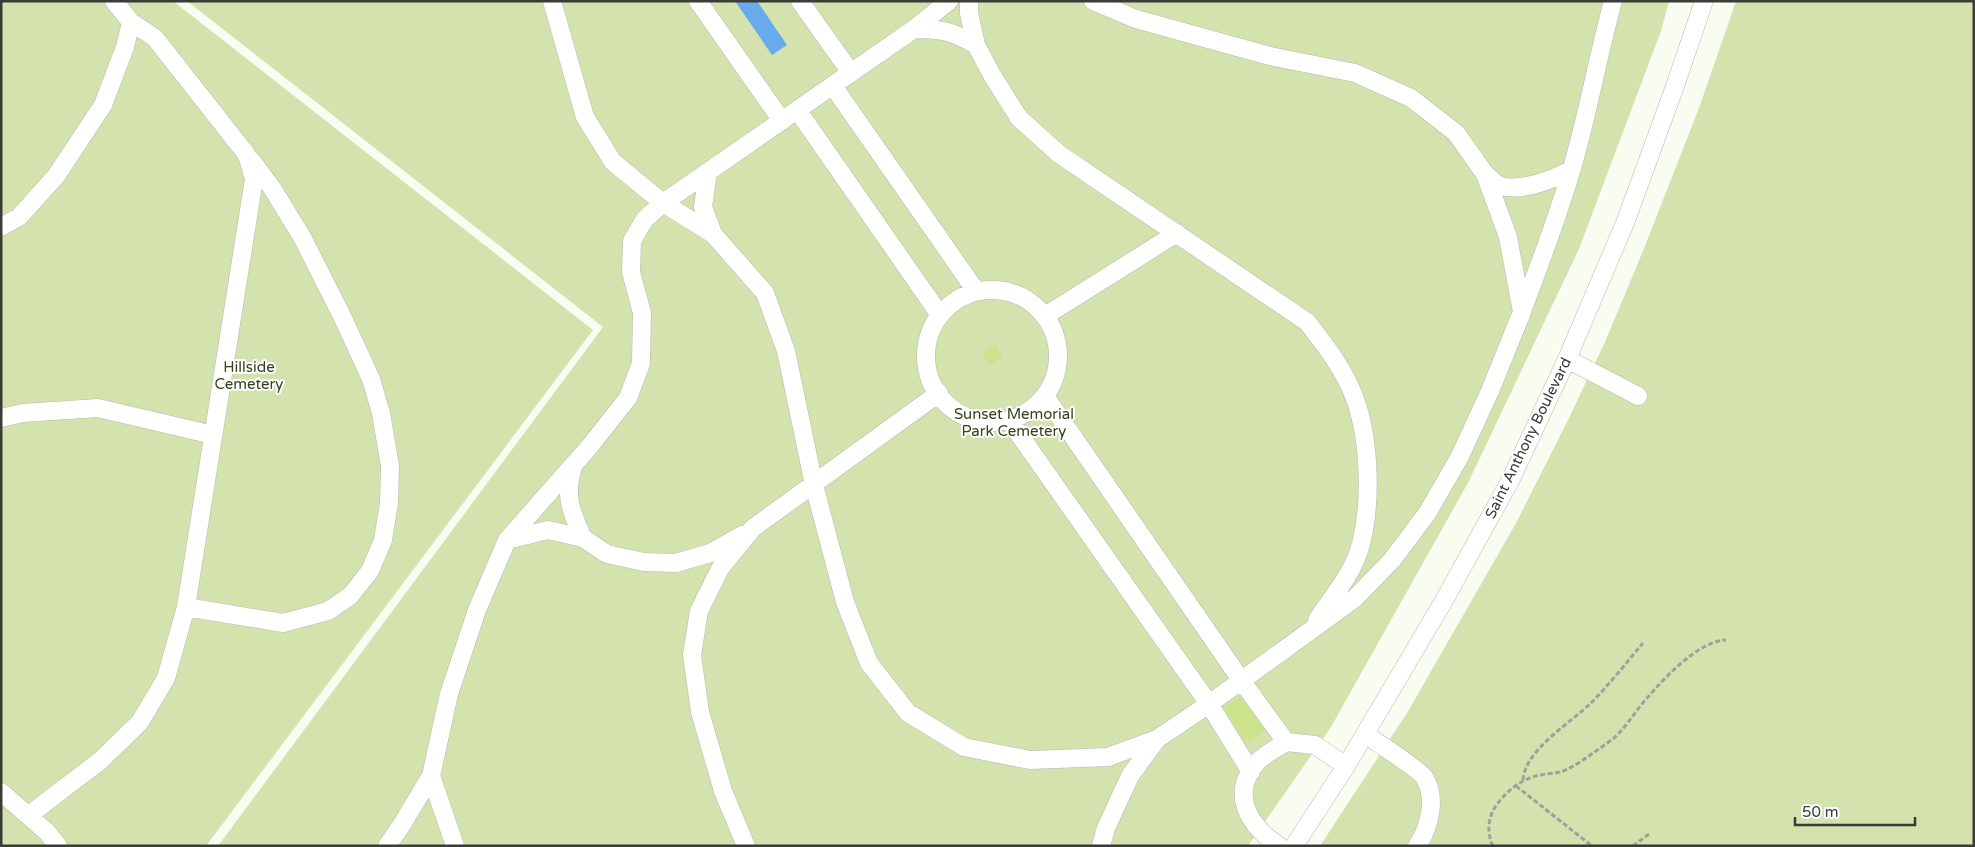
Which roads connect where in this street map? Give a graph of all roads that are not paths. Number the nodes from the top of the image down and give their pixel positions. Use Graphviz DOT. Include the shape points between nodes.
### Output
graph roads {
  1 [pos="114,1"];
  2 [pos="552,1"];
  3 [pos="698,1"];
  4 [pos="800,1"];
  5 [pos="949,1"];
  6 [pos="969,1"];
  7 [pos="1093,1"];
  8 [pos="1613,1"];
  9 [pos="1704,1"];
  10 [pos="132,22"];
  11 [pos="914,29"];
  12 [pos="976,45"];
  13 [pos="851,73"];
  14 [pos="833,86"];
  15 [pos="798,111"];
  16 [pos="782,121"];
  17 [pos="247,155"];
  18 [pos="1572,168"];
  19 [pos="708,172"];
  20 [pos="1485,174"];
  21 [pos="663,203"];
  22 [pos="18,217"];
  23 [pos="1,227"];
  24 [pos="1177,232"];
  25 [pos="713,234"];
  26 [pos="1,240"];
  27 [pos="976,291"];
  28 [pos="1522,312"];
  29 [pos="940,315"];
  30 [pos="1045,316"];
  31 [pos="1566,359"];
  32 [pos="939,392"];
  33 [pos="1045,396"];
  34 [pos="1638,396"];
  35 [pos="1,418"];
  36 [pos="1009,420"];
  37 [pos="213,435"];
  38 [pos="574,464"];
  39 [pos="814,485"];
  40 [pos="753,528"];
  41 [pos="583,538"];
  42 [pos="507,540"];
  43 [pos="186,607"];
  44 [pos="1310,630"];
  45 [pos="1241,680"];
  46 [pos="1209,704"];
  47 [pos="1365,734"];
  48 [pos="1157,738"];
  49 [pos="1286,742"];
  50 [pos="1346,766"];
  51 [pos="1251,772"];
  52 [pos="431,776"];
  53 [pos="1,792"];
  54 [pos="28,815"];
  55 [pos="58,846"];
  56 [pos="387,846"];
  57 [pos="455,846"];
  58 [pos="746,846"];
  59 [pos="1101,846"];
  60 [pos="1279,846"];
  61 [pos="1294,846"];
  62 [pos="1417,846"];
  1 -- 10 [label="street"];
  2 -- 21 [label="street" via="585,117 612,162"];
  3 -- 16 [label="street"];
  4 -- 13 [label="street"];
  5 -- 11 [label="street"];
  6 -- 12 [label="street"];
  7 -- 20 [label="street" via="1136,20 1251,51 1355,73 1411,98 1441,121 1456,133"];
  8 -- 18 [label="street"];
  9 -- 31 [label="street, Saint Anthony Boulevard" via="1625,222"];
  10 -- 17 [label="street" via="155,38"];
  10 -- 22 [label="street" via="103,105 56,176"];
  11 -- 12 [label="street" via="941,29"];
  11 -- 13 [label="street"];
  12 -- 24 [label="street" via="1019,118 1059,154"];
  13 -- 14 [label="street"];
  14 -- 15 [label="street"];
  14 -- 27 [label="street"];
  15 -- 16 [label="street"];
  15 -- 29 [label="street"];
  16 -- 19 [label="street"];
  17 -- 37 [label="street" via="254,179"];
  17 -- 43 [label="street" via="302,236 371,379 381,413 390,466 389,503 383,540 370,571 350,596 328,611 283,623"];
  18 -- 20 [label="street" via="1557,178 1523,187 1500,186"];
  18 -- 28 [label="street"];
  19 -- 21 [label="street"];
  19 -- 25 [label="street" via="703,207"];
  20 -- 28 [label="street" via="1508,237"];
  21 -- 25 [label="street"];
  21 -- 38 [label="street" via="645,219 632,240 631,272 642,313 641,363 628,398"];
  22 -- 23 [label="street"];
  22 -- 26 [label="street"];
  24 -- 30 [label="street"];
  24 -- 44 [label="street" via="1307,322 1333,354 1352,391 1364,436 1369,493 1361,545 1346,578"];
  25 -- 39 [label="street" via="765,293 786,350"];
  27 -- 29 [label="street" via="953,302"];
  27 -- 30 [label="street" via="996,290 1018,295"];
  28 -- 44 [label="street" via="1460,456 1428,512 1392,560 1354,598"];
  29 -- 32 [label="street" via="930,332 926,350 931,382"];
  30 -- 33 [label="street" via="1052,328 1058,356 1051,386"];
  31 -- 34 [label="street"];
  31 -- 47 [label="street, Saint Anthony Boulevard" via="1506,489"];
  32 -- 36 [label="street" via="947,404 966,416 986,422"];
  32 -- 39 [label="street"];
  33 -- 36 [label="street" via="1028,412"];
  33 -- 45 [label="street"];
  35 -- 37 [label="street" via="23,413 98,408"];
  36 -- 46 [label="street"];
  37 -- 43 [label="street"];
  38 -- 41 [label="street" via="568,483 572,514"];
  38 -- 42 [label="street"];
  39 -- 40 [label="street"];
  39 -- 48 [label="street" via="844,602 869,663 908,713 964,747 1030,760 1108,757"];
  40 -- 41 [label="street" via="710,554 676,563 644,562 607,554"];
  40 -- 58 [label="street" via="720,567 699,611 692,655 700,712 723,791"];
  41 -- 42 [label="street" via="548,530"];
  42 -- 52 [label="street" via="477,610 449,694"];
  43 -- 54 [label="street" via="166,678 140,722 101,760"];
  44 -- 45 [label="street"];
  45 -- 46 [label="street"];
  45 -- 49 [label="street"];
  46 -- 48 [label="street"];
  46 -- 51 [label="street"];
  47 -- 50 [label="street, Saint Anthony Boulevard"];
  47 -- 62 [label="street" via="1423,775 1428,786 1431,812"];
  48 -- 59 [label="street" via="1130,776"];
  49 -- 50 [label="street" via="1315,745"];
  49 -- 51 [label="street" via="1258,762"];
  50 -- 61 [label="street, Saint Anthony Boulevard"];
  51 -- 60 [label="street" via="1243,785 1245,810 1266,838"];
  52 -- 56 [label="street"];
  52 -- 57 [label="street"];
  53 -- 54 [label="street"];
  54 -- 55 [label="street"];
}
